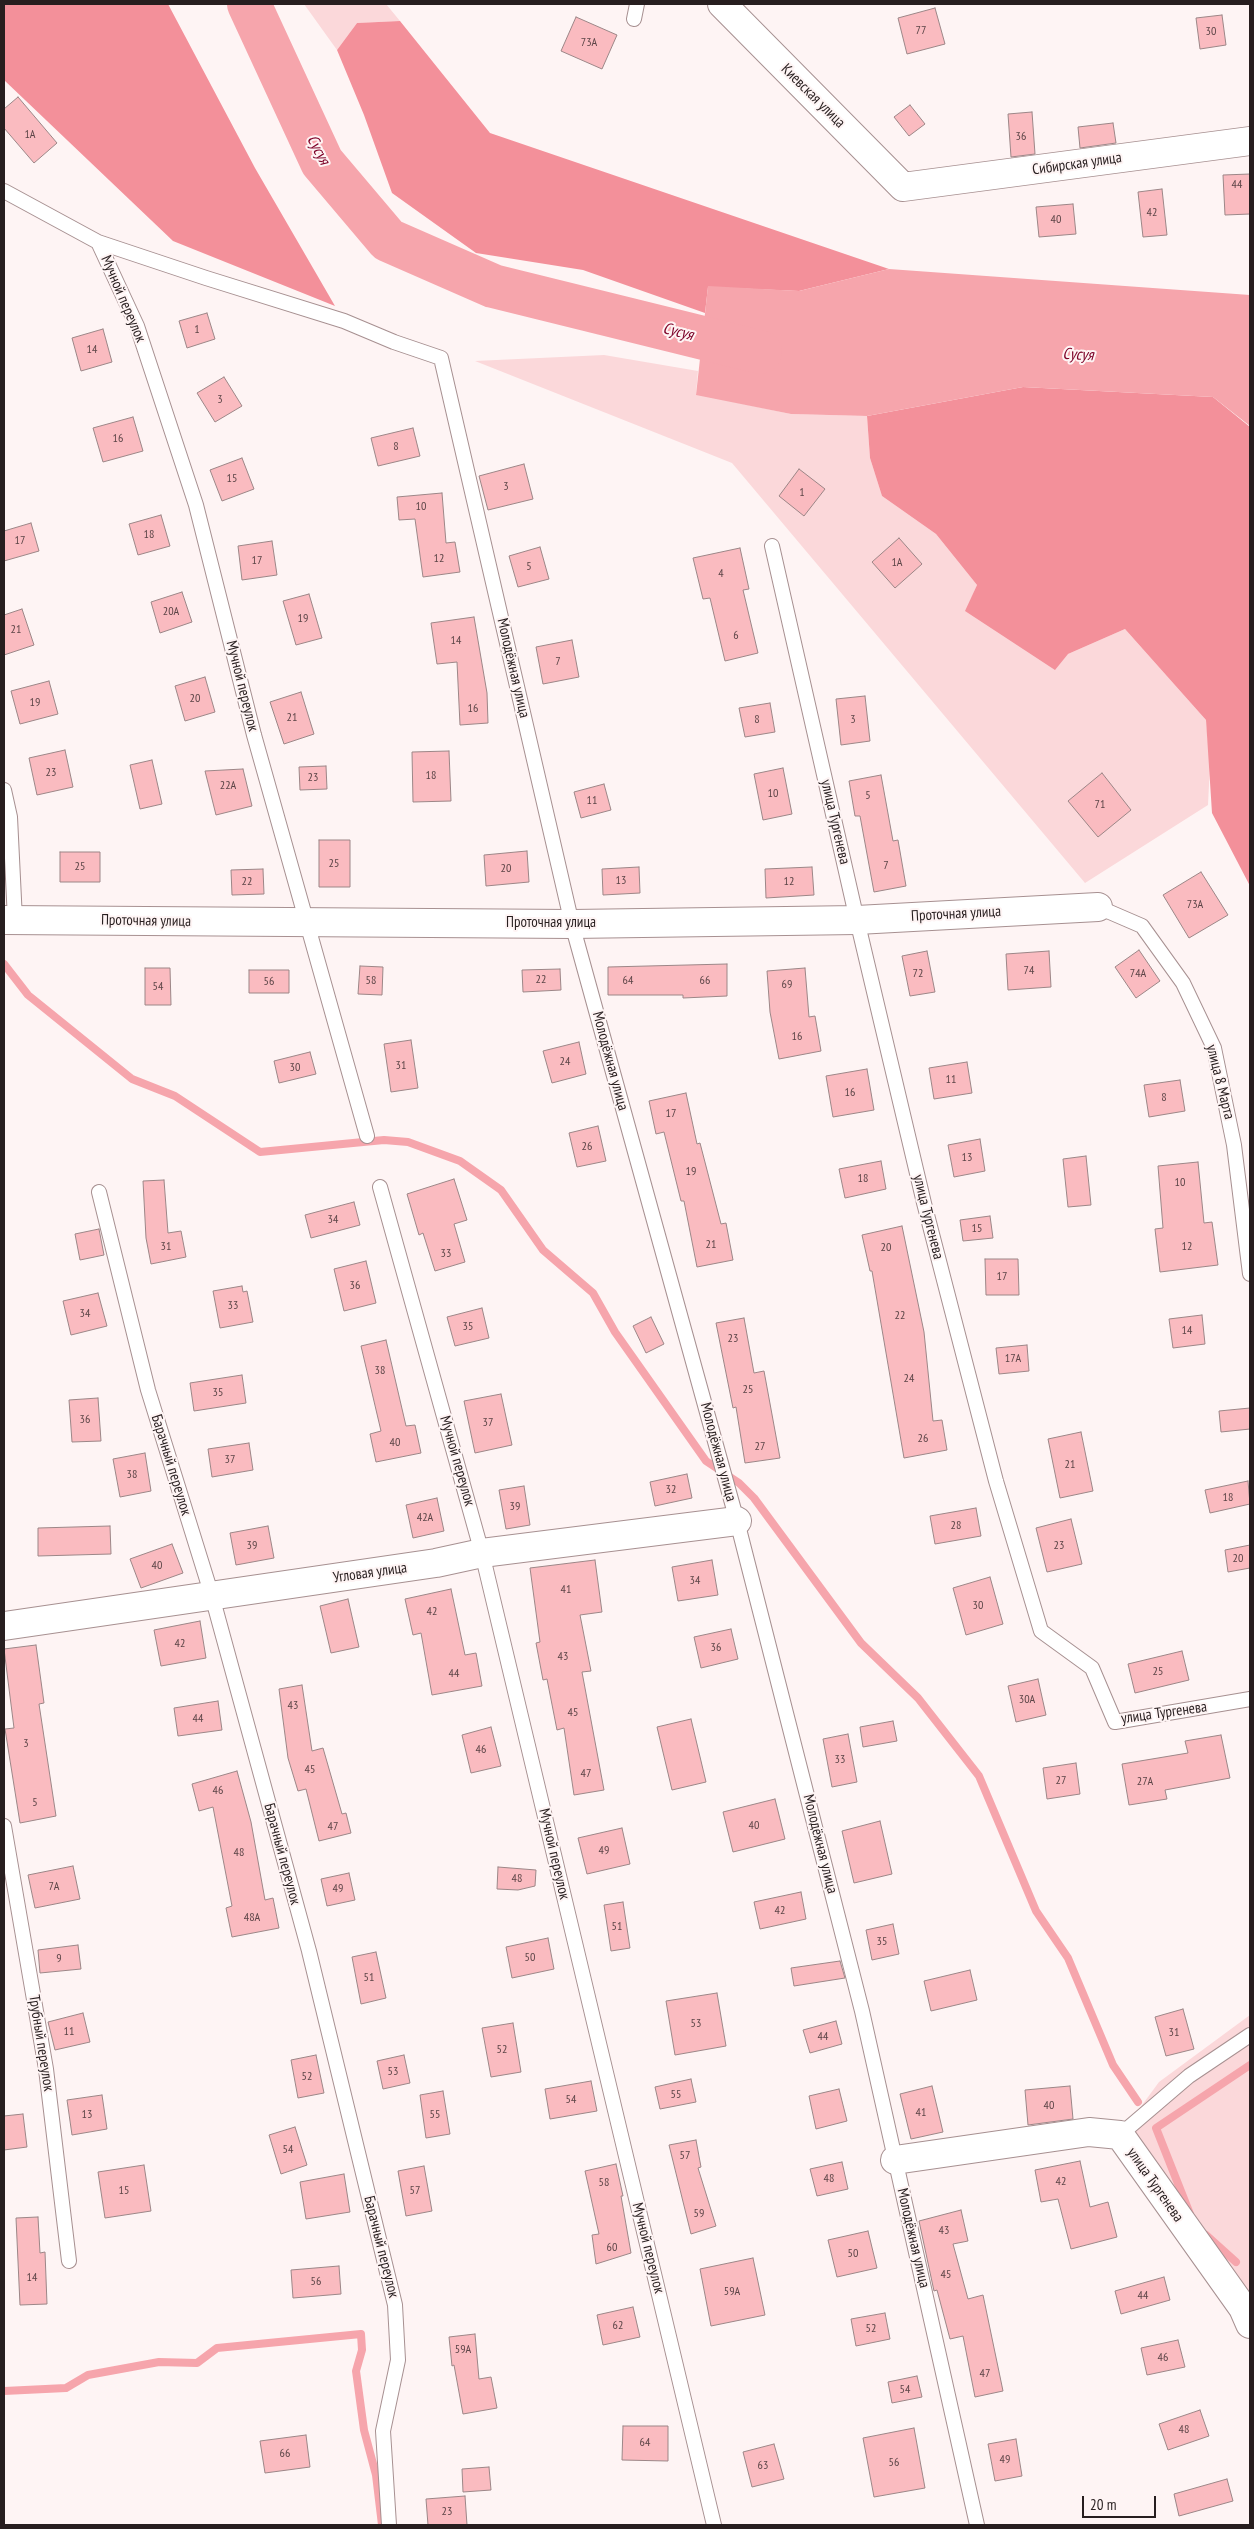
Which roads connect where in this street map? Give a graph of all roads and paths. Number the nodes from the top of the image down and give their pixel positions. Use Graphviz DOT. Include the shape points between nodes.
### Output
graph roads {
  1 [pos="637,4"];
  2 [pos="722,4"];
  3 [pos="634,19"];
  4 [pos="1250,141"];
  5 [pos="903,187"];
  6 [pos="4,191"];
  7 [pos="98,242"];
  8 [pos="772,546"];
  9 [pos="4,790"];
  10 [pos="1098,907"];
  11 [pos="10,920"];
  12 [pos="857,920"];
  13 [pos="305,923"];
  14 [pos="572,924"];
  15 [pos="367,1136"];
  16 [pos="380,1187"];
  17 [pos="99,1192"];
  18 [pos="1250,1274"];
  19 [pos="737,1521"];
  20 [pos="482,1553"];
  21 [pos="212,1596"];
  22 [pos="4,1626"];
  23 [pos="1250,1699"];
  24 [pos="4,1826"];
  25 [pos="1250,2035"];
  26 [pos="1120,2135"];
  27 [pos="895,2160"];
  28 [pos="70,2261"];
  29 [pos="1250,2324"];
  30 [pos="389,2525"];
  31 [pos="714,2525"];
  32 [pos="977,2525"];
  1 -- 3 [label="lane"];
  2 -- 5 [label="street, Киевская улица"];
  4 -- 5 [label="street, Сибирская улица"];
  6 -- 7 [label="lane"];
  7 -- 13 [label="lane, Мучной переулок" via="137,326 196,505"];
  7 -- 14 [label="lane, Молодёжная улица" via="344,321 441,358"];
  8 -- 12 [label="lane, улица Тургенева"];
  9 -- 11 [label="lane" via="10,817"];
  10 -- 12 [label="street, Проточная улица"];
  10 -- 18 [label="lane, улица 8 Марта" via="1142,926 1183,983 1214,1048 1234,1145"];
  11 -- 13 [label="street, Проточная улица"];
  12 -- 14 [label="street, Проточная улица"];
  12 -- 23 [label="lane, улица Тургенева" via="924,1203 996,1481 1042,1632 1092,1668 1116,1722"];
  13 -- 14 [label="street, Проточная улица"];
  13 -- 15 [label="lane, Мучной переулок"];
  14 -- 19 [label="lane, Молодёжная улица"];
  16 -- 20 [label="lane, Мучной переулок"];
  17 -- 21 [label="lane, Барачный переулок" via="148,1390"];
  19 -- 20 [label="street, Угловая улица"];
  19 -- 27 [label="lane, Молодёжная улица" via="862,2011"];
  20 -- 21 [label="street, Угловая улица" via="436,1564"];
  20 -- 31 [label="lane, Мучной переулок"];
  21 -- 22 [label="street, Угловая улица"];
  21 -- 30 [label="lane, Барачный переулок" via="309,1952 395,2305 398,2360 383,2431"];
  24 -- 28 [label="lane, Трубный переулок" via="46,2069"];
  25 -- 26 [label="lane" via="1189,2076"];
  26 -- 27 [label="street, улица Тургенева" via="1089,2132"];
  26 -- 29 [label="street, улица Тургенева" via="1243,2308"];
  27 -- 32 [label="lane, Молодёжная улица"];
}
